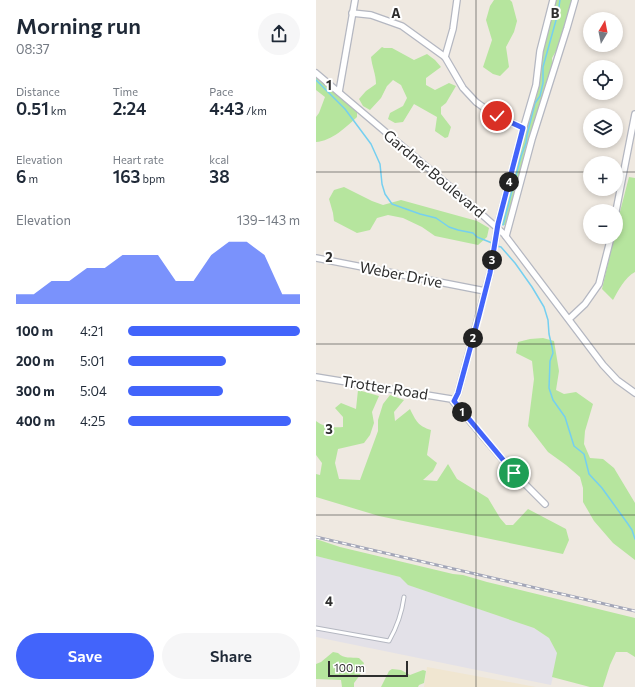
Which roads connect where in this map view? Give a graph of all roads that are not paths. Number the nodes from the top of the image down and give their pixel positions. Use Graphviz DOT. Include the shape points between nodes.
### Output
graph roads {
  1 [pos="355,0"];
  2 [pos="457,0"];
  3 [pos="553,0"];
  4 [pos="575,0"];
  5 [pos="352,13"];
  6 [pos="445,57"];
  7 [pos="316,73"];
  8 [pos="339,92"];
  9 [pos="635,114"];
  10 [pos="523,128"];
  11 [pos="617,204"];
  12 [pos="497,228"];
  13 [pos="506,236"];
  14 [pos="609,244"];
  15 [pos="316,258"];
  16 [pos="485,292"];
  17 [pos="569,319"];
  18 [pos="316,377"];
  19 [pos="635,393"];
  20 [pos="454,401"];
  21 [pos="544,504"];
  22 [pos="404,597"];
  23 [pos="316,628"];
  1 -- 5 [label="street"];
  2 -- 6 [label="street" via="453,29"];
  3 -- 10 [label="street" via="540,51 535,88"];
  4 -- 13 [label="street" via="532,139"];
  5 -- 6 [label="street" via="402,26"];
  5 -- 8 [label="street"];
  6 -- 10 [label="street" via="463,88 476,102"];
  7 -- 8 [label="street, Gardner Boulevard"];
  8 -- 12 [label="street, Gardner Boulevard"];
  9 -- 11 [label="street"];
  10 -- 12 [label="street"];
  12 -- 13 [label="street, Gardner Boulevard"];
  12 -- 16 [label="street"];
  13 -- 17 [label="street, Gardner Boulevard"];
  14 -- 17 [label="street" via="600,284 588,301"];
  15 -- 16 [label="street, Weber Drive"];
  16 -- 20 [label="street"];
  17 -- 19 [label="street, Gardner Boulevard" via="617,380"];
  18 -- 20 [label="street, Trotter Road" via="449,398"];
  20 -- 21 [label="street" via="514,473"];
  22 -- 23 [label="lane" via="396,629 389,640"];
}
